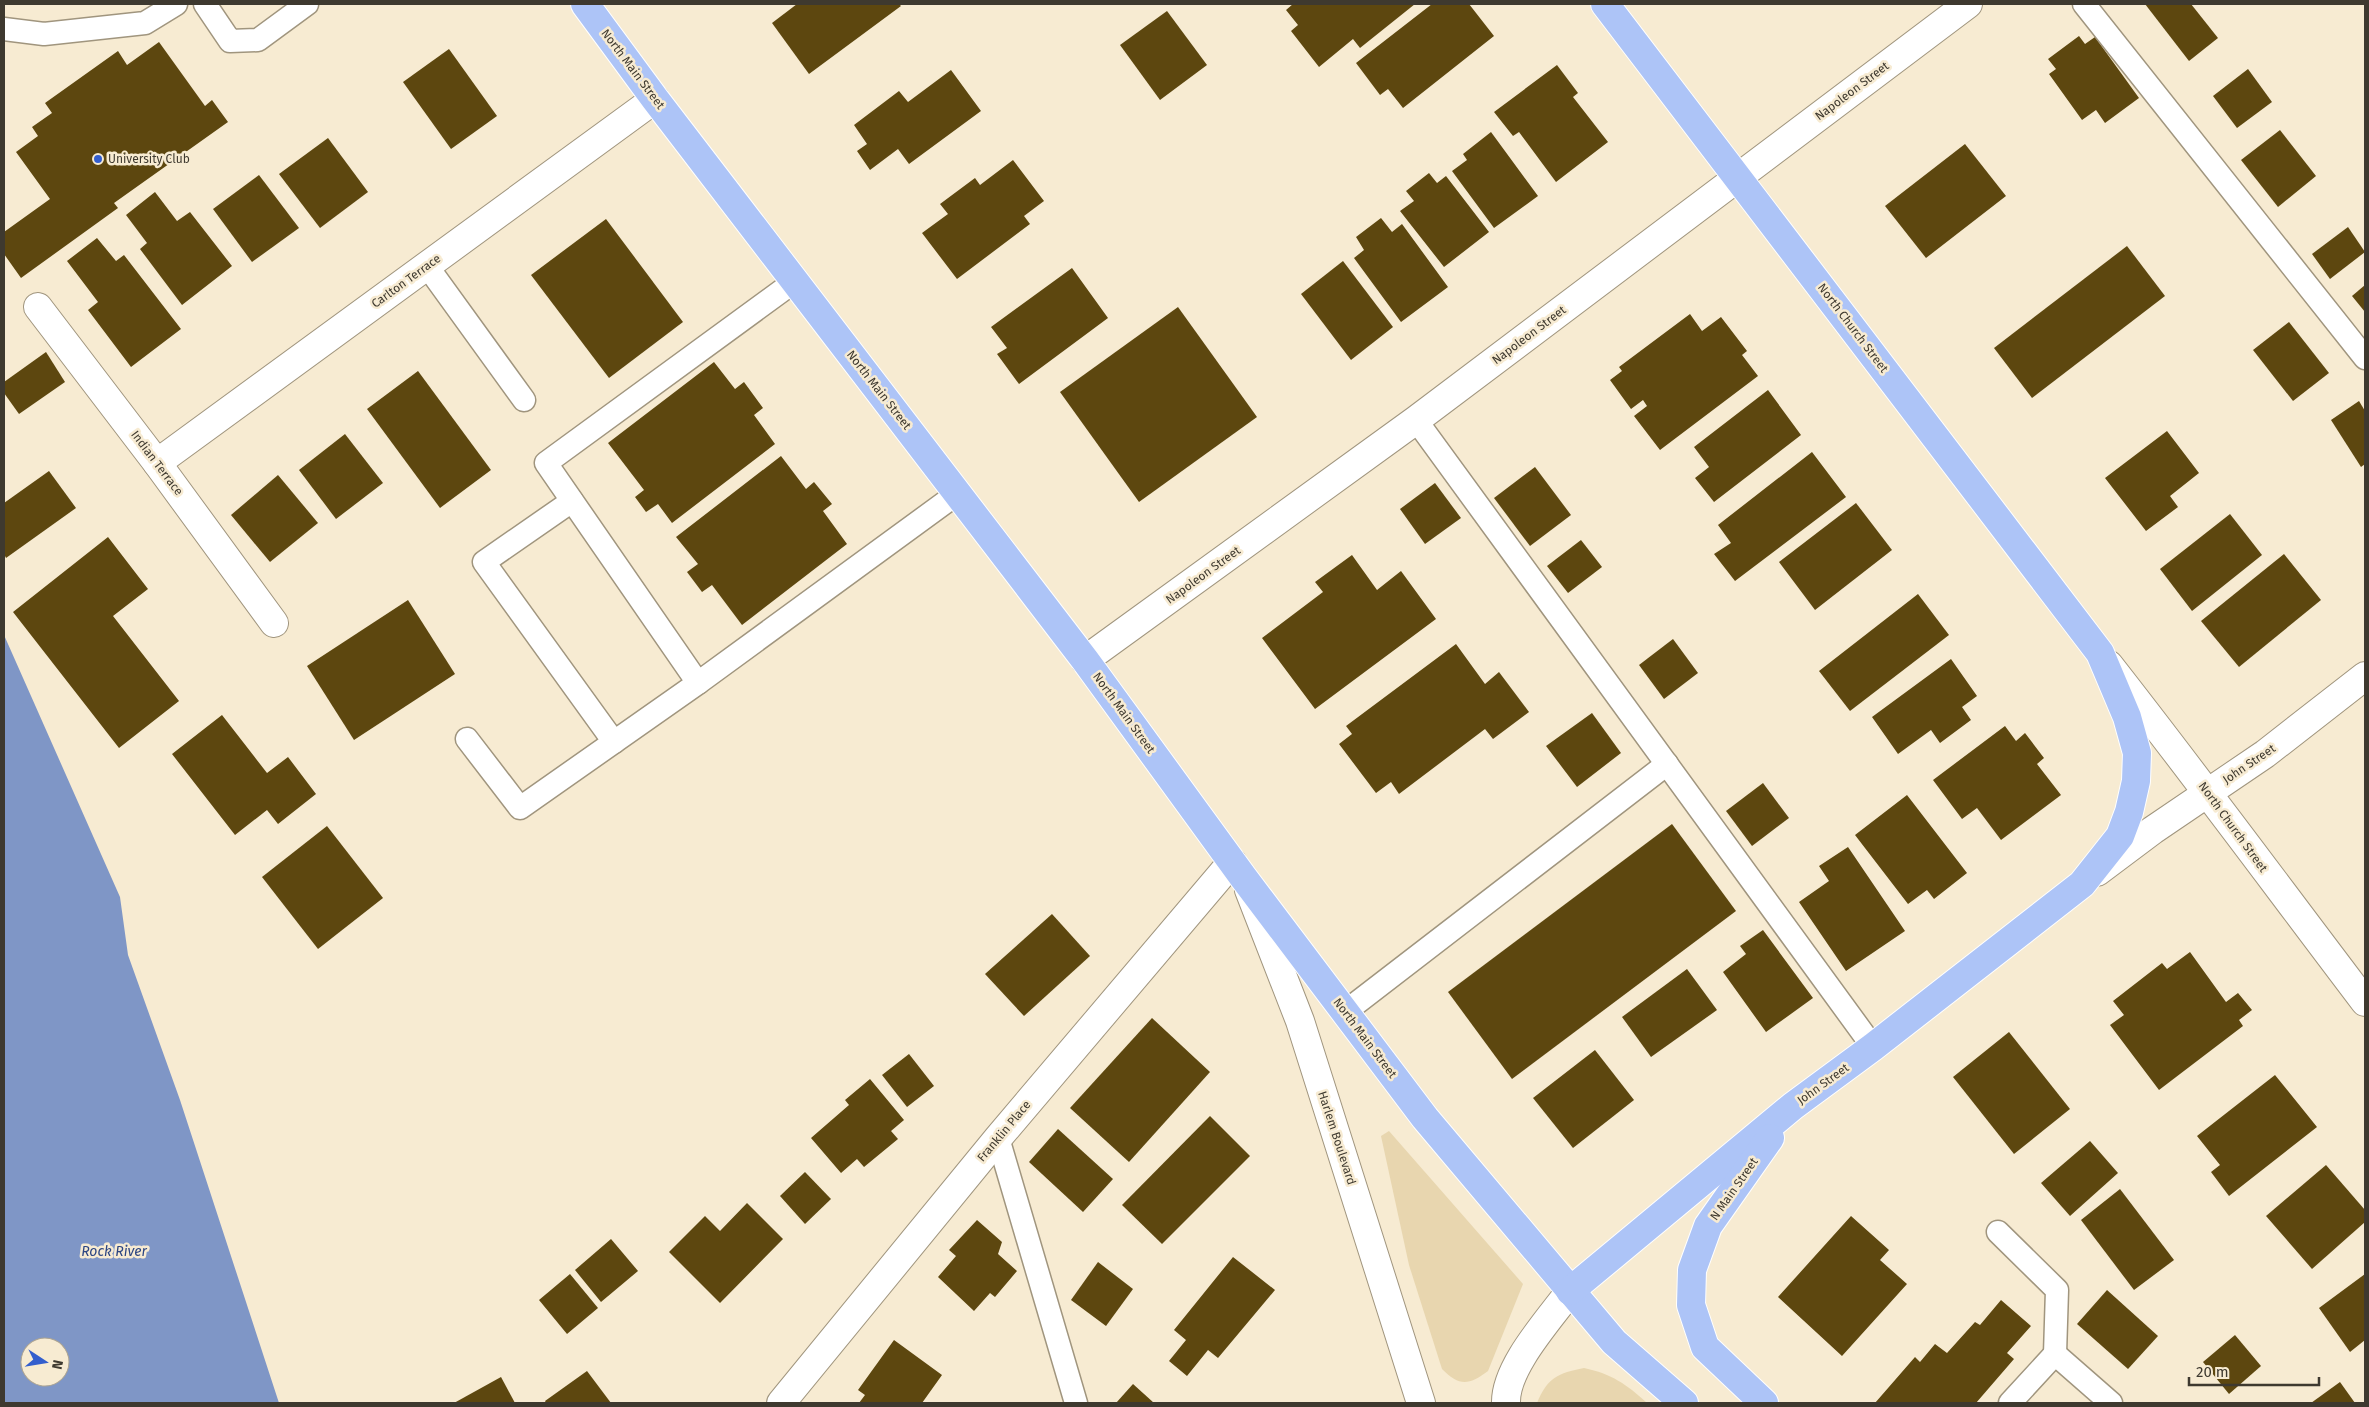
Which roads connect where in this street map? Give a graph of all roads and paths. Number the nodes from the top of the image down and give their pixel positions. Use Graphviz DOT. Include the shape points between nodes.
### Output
graph roads {
  1 [pos="176,4"];
  2 [pos="205,4"];
  3 [pos="308,4"];
  4 [pos="585,4"];
  5 [pos="1606,4"];
  6 [pos="1968,4"];
  7 [pos="2084,4"];
  8 [pos="4,29"];
  9 [pos="655,99"];
  10 [pos="1738,177"];
  11 [pos="426,266"];
  12 [pos="795,281"];
  13 [pos="38,307"];
  14 [pos="2365,358"];
  15 [pos="524,400"];
  16 [pos="1416,420"];
  17 [pos="157,463"];
  18 [pos="958,493"];
  19 [pos="572,501"];
  20 [pos="274,622"];
  21 [pos="2100,653"];
  22 [pos="1085,660"];
  23 [pos="2365,676"];
  24 [pos="698,683"];
  25 [pos="467,738"];
  26 [pos="614,742"];
  27 [pos="1667,764"];
  28 [pos="2136,782"];
  29 [pos="2208,792"];
  30 [pos="1238,869"];
  31 [pos="2082,884"];
  32 [pos="2365,1002"];
  33 [pos="1345,1012"];
  34 [pos="1873,1047"];
  35 [pos="1793,1106"];
  36 [pos="998,1138"];
  37 [pos="1998,1232"];
  38 [pos="1570,1290"];
  39 [pos="2054,1354"];
  40 [pos="1501,1401"];
  41 [pos="781,1403"];
  42 [pos="1076,1403"];
  43 [pos="1421,1403"];
  44 [pos="1684,1403"];
  45 [pos="1764,1403"];
  46 [pos="2010,1403"];
  47 [pos="2111,1403"];
  1 -- 8 [label="lane" via="145,23 44,34"];
  2 -- 3 [label="lane" via="230,40 258,40"];
  4 -- 9 [label="main road, North Main Street"];
  5 -- 10 [label="main road, North Church Street"];
  6 -- 10 [label="street, Napoleon Street"];
  7 -- 14 [label="lane"];
  9 -- 11 [label="street, Carlton Terrace"];
  9 -- 12 [label="main road, North Main Street"];
  10 -- 16 [label="street, Napoleon Street"];
  10 -- 21 [label="main road, North Church Street"];
  11 -- 15 [label="lane"];
  11 -- 17 [label="street, Carlton Terrace"];
  12 -- 18 [label="main road, North Main Street"];
  12 -- 19 [label="lane" via="546,463"];
  13 -- 17 [label="street, Indian Terrace"];
  16 -- 22 [label="street, Napoleon Street"];
  16 -- 27 [label="lane"];
  17 -- 20 [label="street, Indian Terrace"];
  18 -- 22 [label="main road, North Main Street"];
  18 -- 24 [label="lane"];
  19 -- 24 [label="lane"];
  19 -- 26 [label="lane" via="484,562"];
  21 -- 28 [label="main road, North Church Street" via="2127,717 2137,753"];
  21 -- 29 [label="street, North Church Street"];
  22 -- 30 [label="main road, North Main Street"];
  23 -- 29 [label="street, John Street" via="2265,754"];
  24 -- 26 [label="lane"];
  25 -- 26 [label="lane" via="520,808"];
  27 -- 33 [label="lane"];
  27 -- 34 [label="lane"];
  28 -- 31 [label="main road, John Street" via="2120,836"];
  29 -- 31 [label="street, John Street"];
  29 -- 32 [label="street, North Church Street"];
  30 -- 33 [label="main road, North Main Street"];
  30 -- 36 [label="street, Franklin Place"];
  30 -- 43 [label="street, Harlem Boulevard" via="1300,1021"];
  31 -- 34 [label="main road, John Street"];
  33 -- 38 [label="main road, North Main Street" via="1425,1118"];
  34 -- 35 [label="main road, John Street"];
  35 -- 38 [label="main road, John Street"];
  35 -- 45 [label="main road, N Main Street" via="1708,1226 1692,1270 1691,1305 1705,1347"];
  36 -- 41 [label="street, Franklin Place"];
  36 -- 42 [label="lane"];
  37 -- 39 [label="lane" via="2057,1290"];
  38 -- 40 [label="street" via="1514,1370"];
  38 -- 44 [label="main road, North Main Street" via="1614,1342"];
  39 -- 46 [label="lane"];
  39 -- 47 [label="lane"];
}
